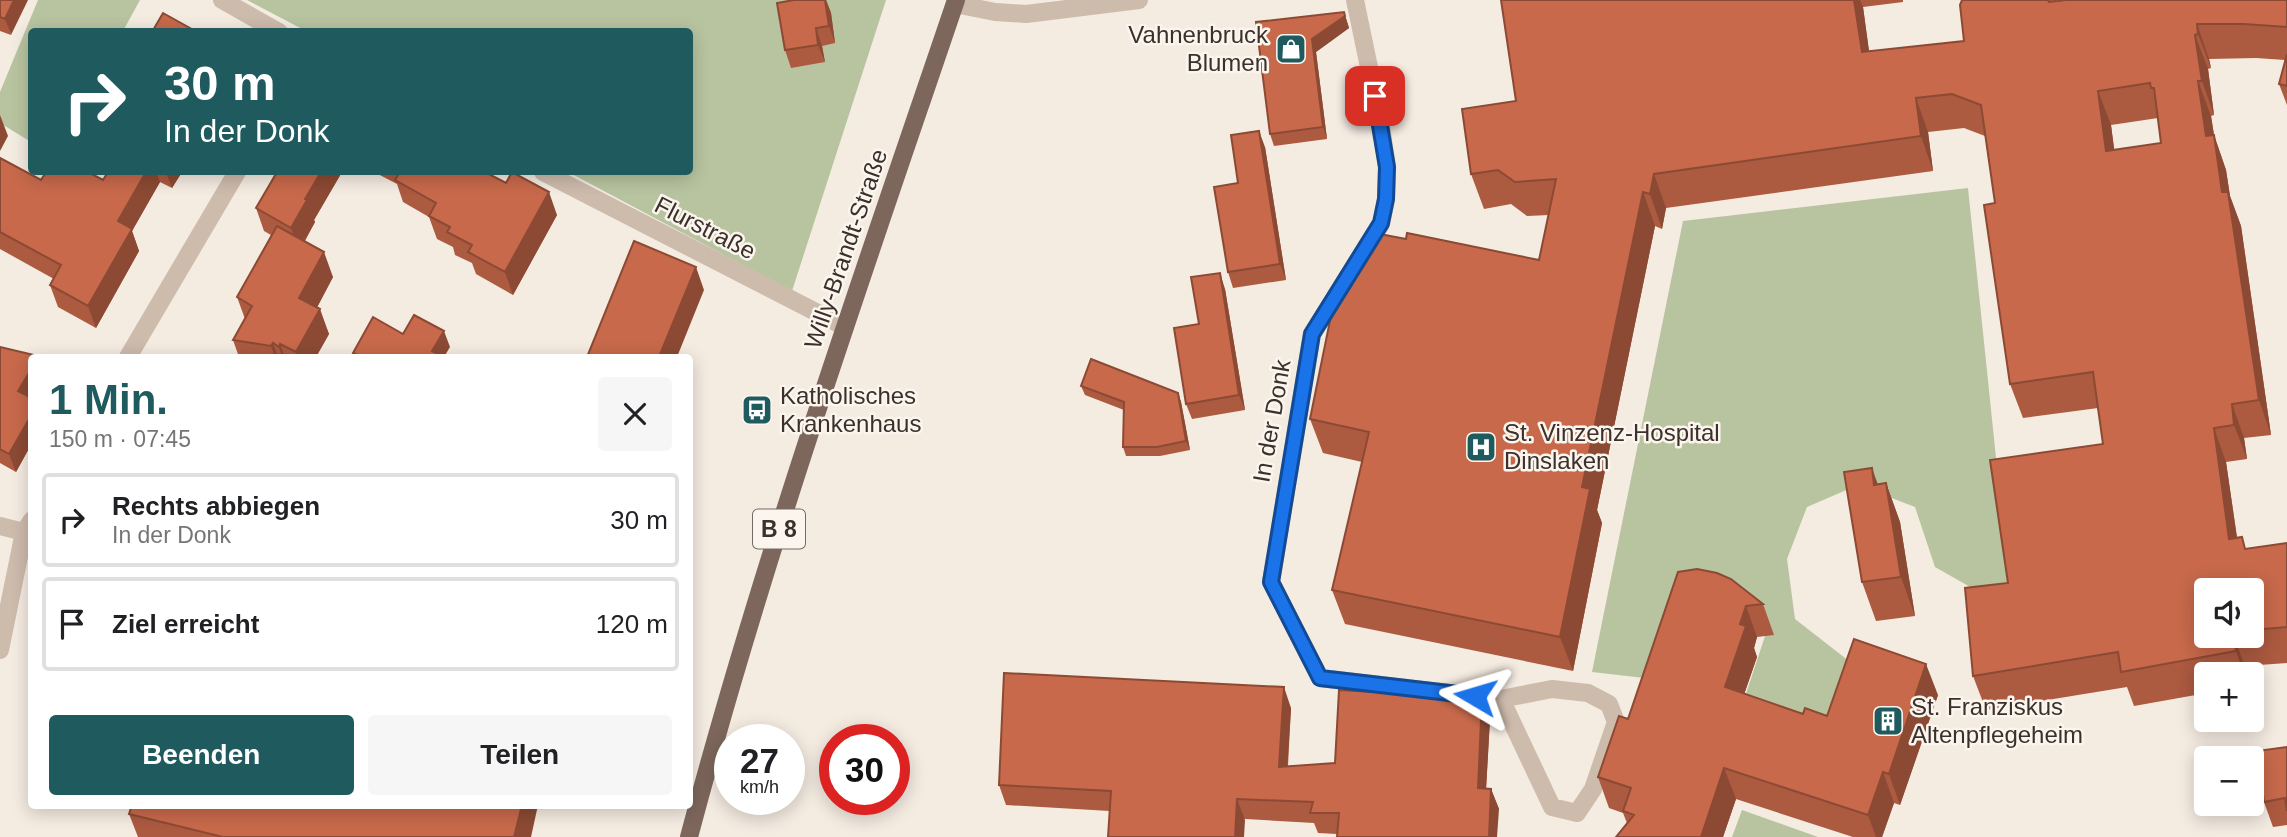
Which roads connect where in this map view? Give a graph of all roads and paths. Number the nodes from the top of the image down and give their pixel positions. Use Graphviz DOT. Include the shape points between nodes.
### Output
graph roads {
  1 [pos="222,0"];
  2 [pos="1139,0"];
  3 [pos="1355,0"];
  4 [pos="956,2"];
  5 [pos="272,28"];
  6 [pos="235,175"];
  7 [pos="549,175"];
  8 [pos="845,327"];
  9 [pos="130,354"];
  10 [pos="0,526"];
  11 [pos="28,526"];
  12 [pos="0,650"];
  13 [pos="1501,699"];
  14 [pos="689,837"];
  1 -- 5 [label="street"];
  2 -- 4 [label="street" via="1026,15"];
  3 -- 13 [label="street, In der Donk" via="1380,120 1386,199 1381,223 1312,334 1271,582 1320,678"];
  4 -- 8 [label="main road, Willy-Brandt-Straße / B 8"];
  6 -- 9 [label="street"];
  7 -- 8 [label="street, Flurstraße"];
  8 -- 14 [label="main road, Willy-Brandt-Straße / B 8" via="717,732"];
  10 -- 11 [label="street"];
  11 -- 12 [label="street"];
  13 -- 13 [label="street, In der Donk" via="1552,807 1577,813 1593,789 1616,722 1609,704 1588,693 1552,689"];
}
